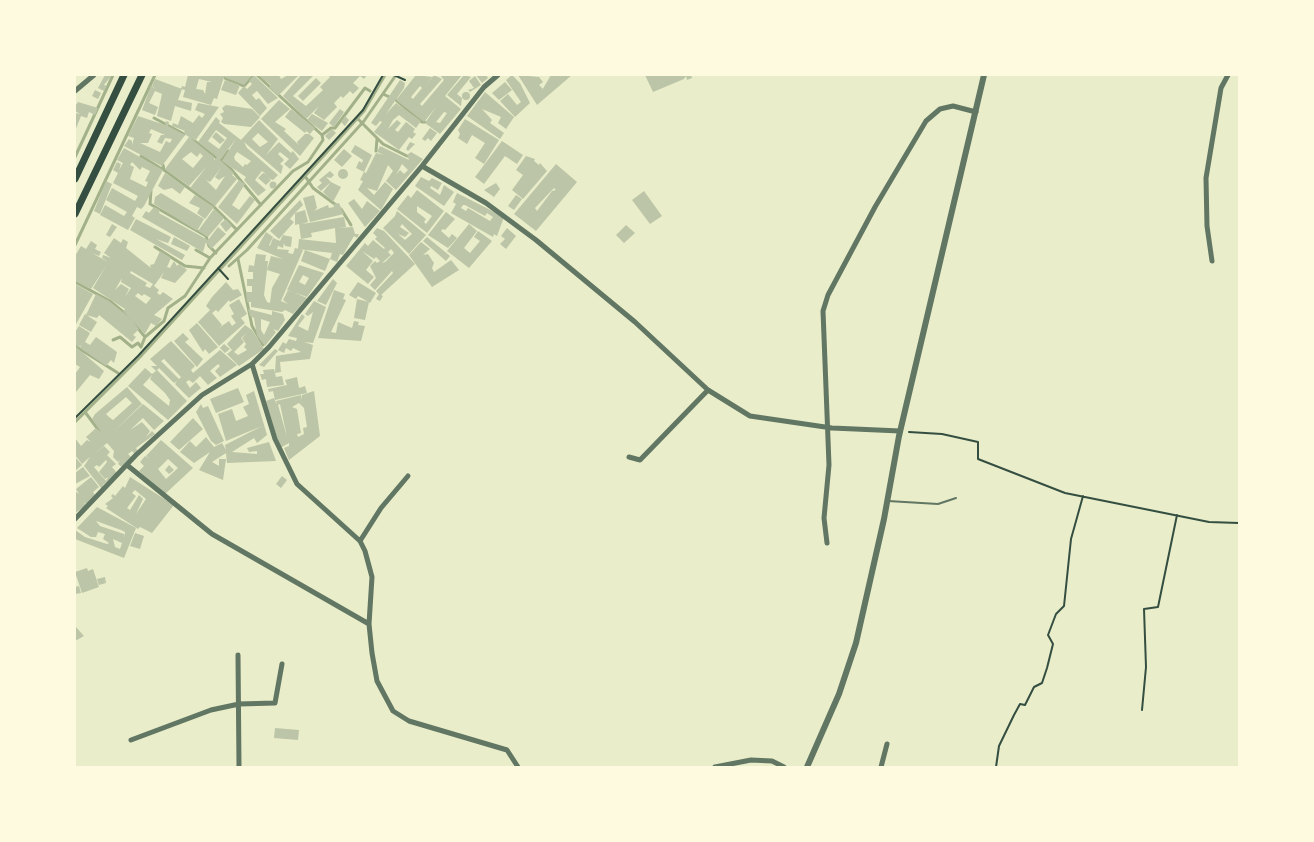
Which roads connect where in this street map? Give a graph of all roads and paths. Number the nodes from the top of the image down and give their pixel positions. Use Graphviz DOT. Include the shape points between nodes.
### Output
graph roads {
  1 [pos="94,75"];
  2 [pos="124,75"];
  3 [pos="142,75"];
  4 [pos="383,75"];
  5 [pos="394,75"];
  6 [pos="498,75"];
  7 [pos="984,75"];
  8 [pos="1228,75"];
  9 [pos="405,80"];
  10 [pos="75,91"];
  11 [pos="976,112"];
  12 [pos="422,166"];
  13 [pos="77,169"];
  14 [pos="75,179"];
  15 [pos="75,214"];
  16 [pos="1212,261"];
  17 [pos="218,268"];
  18 [pos="228,279"];
  19 [pos="252,364"];
  20 [pos="708,390"];
  21 [pos="75,418"];
  22 [pos="826,427"];
  23 [pos="900,431"];
  24 [pos="629,457"];
  25 [pos="127,465"];
  26 [pos="408,476"];
  27 [pos="1083,496"];
  28 [pos="956,498"];
  29 [pos="888,501"];
  30 [pos="1177,515"];
  31 [pos="75,519"];
  32 [pos="1239,523"];
  33 [pos="360,541"];
  34 [pos="827,543"];
  35 [pos="369,624"];
  36 [pos="238,655"];
  37 [pos="282,664"];
  38 [pos="239,704"];
  39 [pos="1142,710"];
  40 [pos="131,740"];
  41 [pos="887,744"];
  42 [pos="239,767"];
  43 [pos="518,767"];
  44 [pos="716,767"];
  45 [pos="784,767"];
  46 [pos="807,767"];
  47 [pos="881,767"];
  48 [pos="996,767"];
  1 -- 10 [label="street"];
  2 -- 13 [label="main road"];
  3 -- 15 [label="main road"];
  4 -- 17 [label="path" via="363,110"];
  5 -- 9 [label="path"];
  6 -- 12 [label="street" via="484,87"];
  7 -- 11 [label="street"];
  8 -- 16 [label="street" via="1221,88 1206,178"];
  11 -- 22 [label="street" via="953,106 940,109 927,121 828,295 823,311"];
  11 -- 23 [label="street"];
  12 -- 19 [label="street"];
  12 -- 20 [label="street" via="486,203 536,240 635,322"];
  13 -- 14 [label="main road"];
  17 -- 18 [label="path"];
  17 -- 21 [label="path"];
  19 -- 25 [label="street" via="202,395"];
  19 -- 33 [label="street" via="275,439 297,484"];
  20 -- 22 [label="street" via="750,416"];
  20 -- 24 [label="street" via="640,460"];
  22 -- 23 [label="street"];
  22 -- 34 [label="street"];
  23 -- 27 [label="path" via="978,442 978,459 1065,493"];
  23 -- 29 [label="street"];
  25 -- 31 [label="street"];
  25 -- 35 [label="street" via="212,534"];
  26 -- 33 [label="street"];
  27 -- 30 [label="path"];
  27 -- 48 [label="path" via="1071,539 1064,606 1056,614 1048,635 1053,644 1045,675 1014,715 999,746"];
  28 -- 29 [label="lane" via="938,504"];
  29 -- 46 [label="street" via="856,643"];
  30 -- 32 [label="path"];
  30 -- 39 [label="path" via="1158,607 1144,609 1146,667"];
  33 -- 35 [label="street" via="372,577"];
  35 -- 43 [label="street" via="377,681 393,711 409,721 507,750"];
  36 -- 38 [label="street"];
  37 -- 38 [label="street" via="275,703"];
  38 -- 40 [label="street" via="211,710"];
  38 -- 42 [label="street"];
  41 -- 47 [label="street"];
  44 -- 45 [label="street" via="751,760 772,761"];
}
